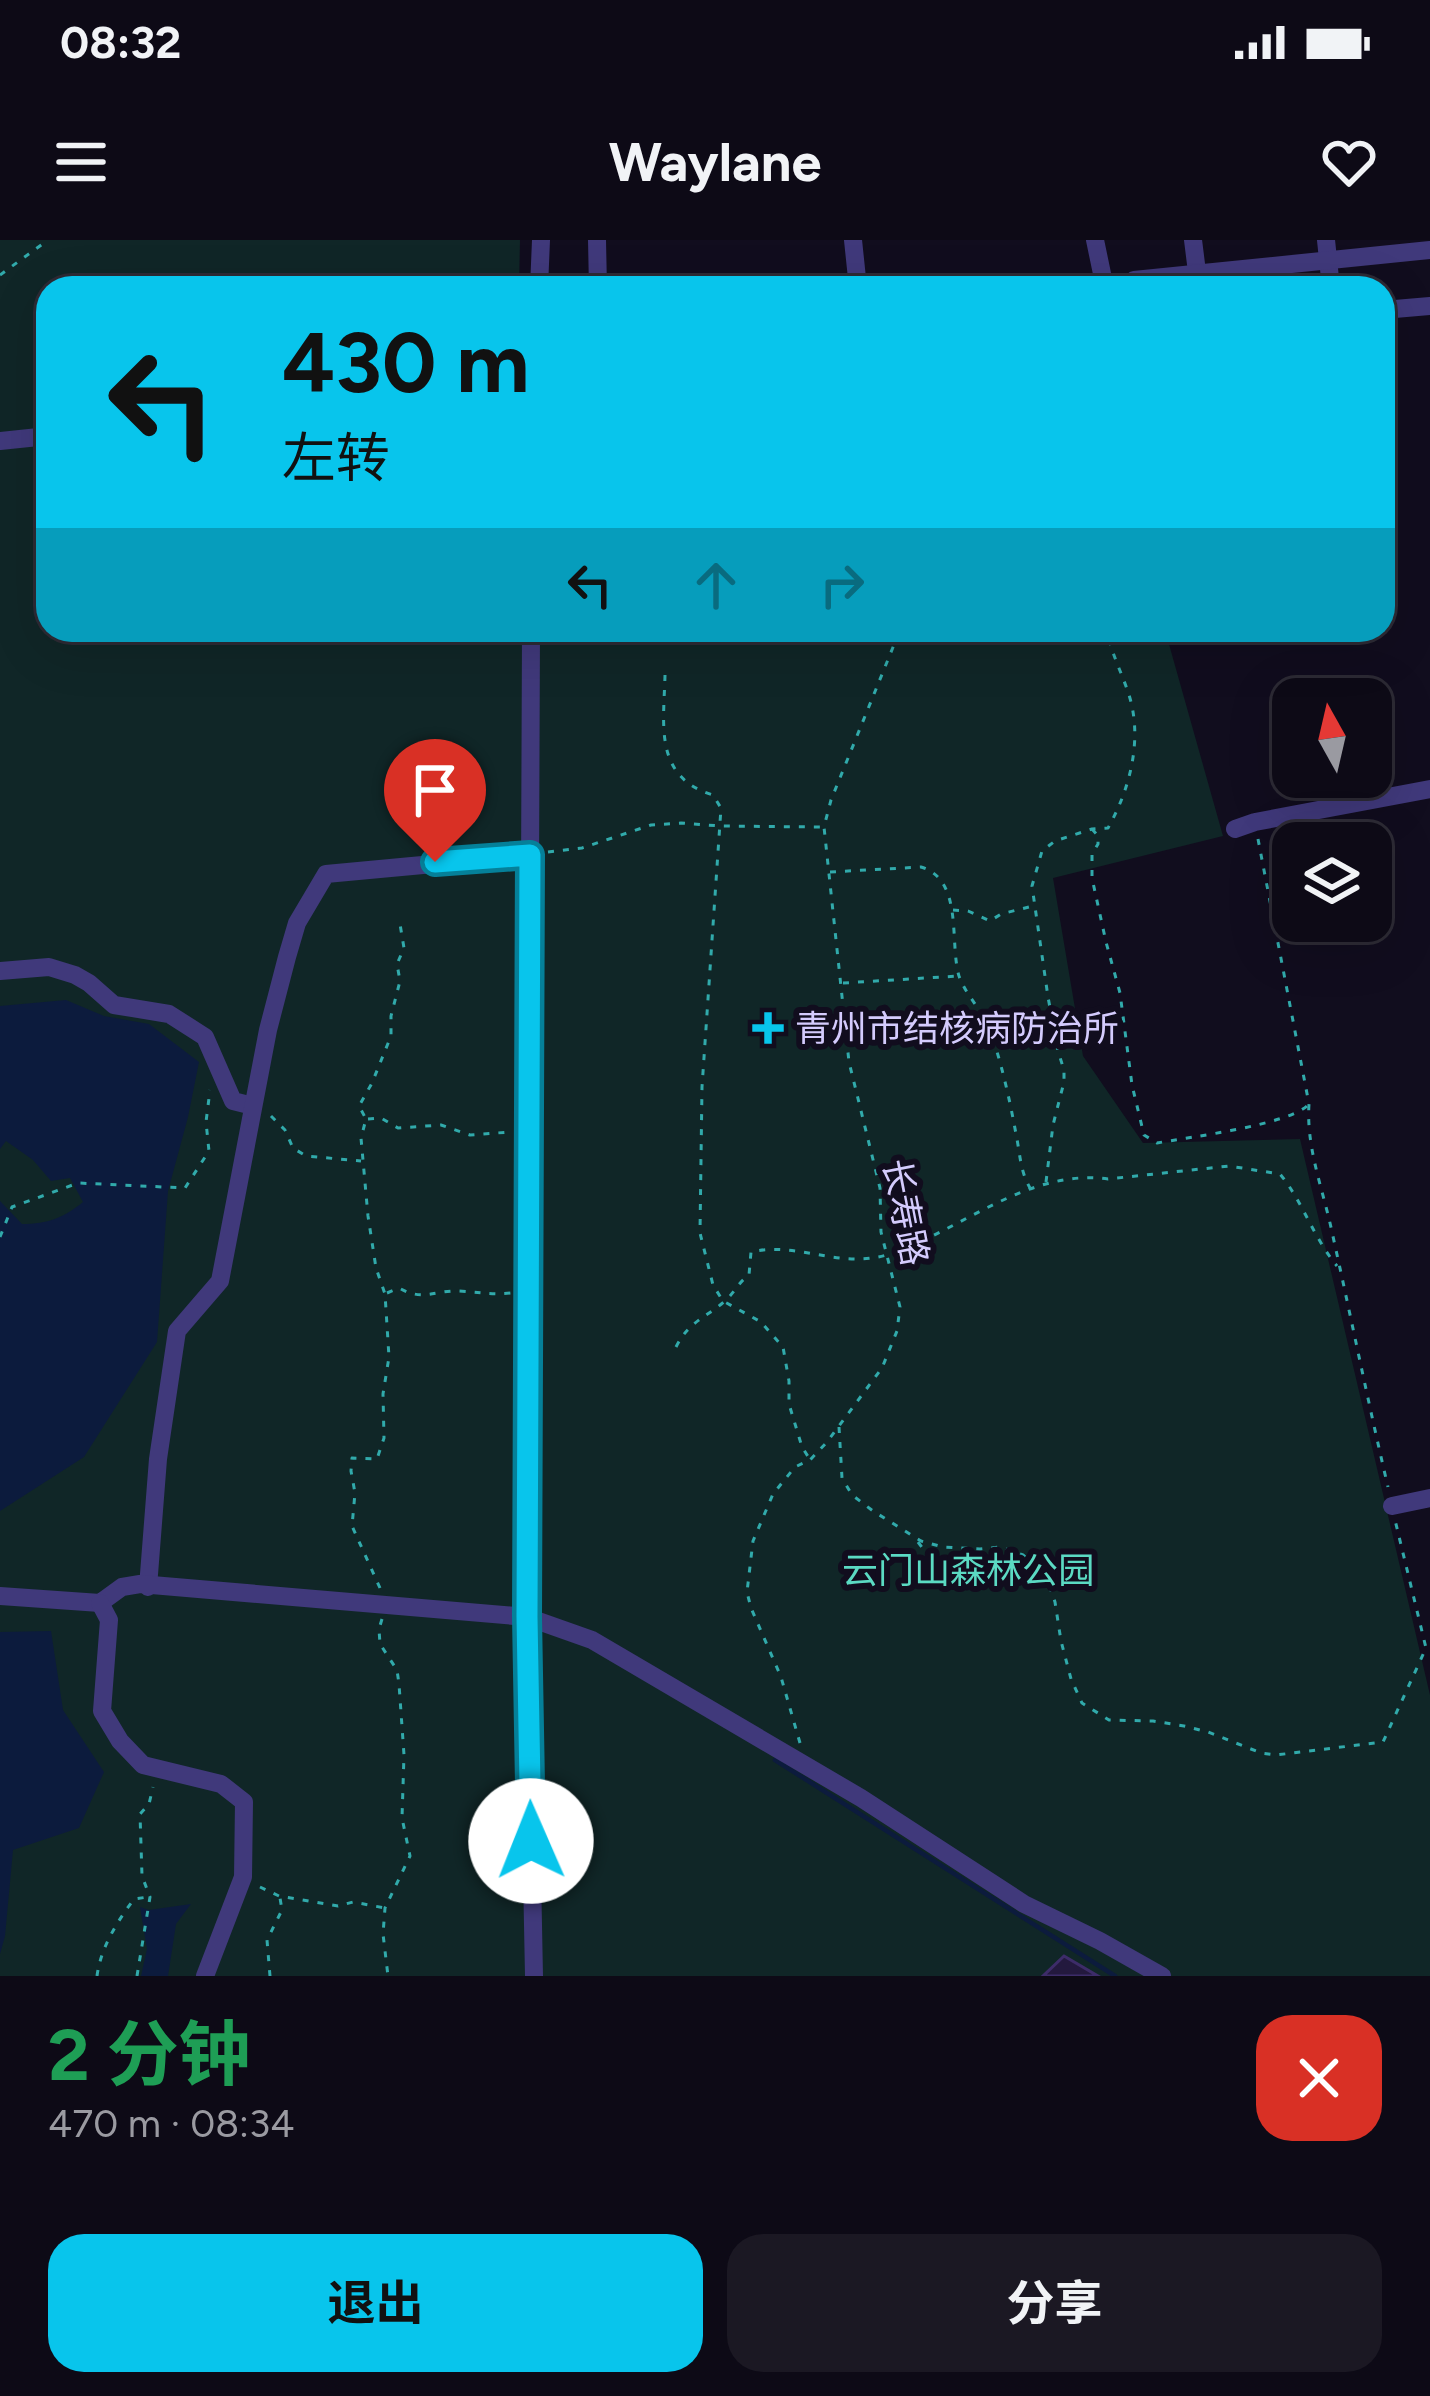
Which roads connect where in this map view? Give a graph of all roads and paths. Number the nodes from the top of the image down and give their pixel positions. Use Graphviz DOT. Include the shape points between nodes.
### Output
graph roads {
  1 [pos="48,240"];
  2 [pos="541,240"];
  3 [pos="597,240"];
  4 [pos="853,240"];
  5 [pos="1095,240"];
  6 [pos="1193,240"];
  7 [pos="1326,240"];
  8 [pos="1430,250"];
  9 [pos="0,275"];
  10 [pos="540,276"];
  11 [pos="598,276"];
  12 [pos="857,276"];
  13 [pos="1102,276"];
  14 [pos="1173,276"];
  15 [pos="1198,276"];
  16 [pos="1330,276"];
  17 [pos="1430,306"];
  18 [pos="1395,309"];
  19 [pos="36,437"];
  20 [pos="0,441"];
  21 [pos="531,642"];
  22 [pos="895,642"];
  23 [pos="1110,642"];
  24 [pos="665,675"];
  25 [pos="1430,789"];
  26 [pos="720,826"];
  27 [pos="1245,826"];
  28 [pos="824,827"];
  29 [pos="1092,829"];
  30 [pos="530,855"];
  31 [pos="829,872"];
  32 [pos="1033,906"];
  33 [pos="951,910"];
  34 [pos="400,924"];
  35 [pos="0,971"];
  36 [pos="959,976"];
  37 [pos="841,983"];
  38 [pos="217,1059"];
  39 [pos="1309,1104"];
  40 [pos="254,1106"];
  41 [pos="366,1119"];
  42 [pos="529,1131"];
  43 [pos="364,1162"];
  44 [pos="1046,1185"];
  45 [pos="1031,1190"];
  46 [pos="0,1238"];
  47 [pos="887,1255"];
  48 [pos="1338,1267"];
  49 [pos="385,1294"];
  50 [pos="528,1296"];
  51 [pos="723,1301"];
  52 [pos="676,1347"];
  53 [pos="839,1427"];
  54 [pos="810,1460"];
  55 [pos="1430,1498"];
  56 [pos="1392,1506"];
  57 [pos="913,1536"];
  58 [pos="148,1587"];
  59 [pos="973,1589"];
  60 [pos="0,1596"];
  61 [pos="100,1603"];
  62 [pos="387,1606"];
  63 [pos="527,1617"];
  64 [pos="797,1762"];
  65 [pos="154,1767"];
  66 [pos="243,1877"];
  67 [pos="279,1896"];
  68 [pos="150,1897"];
  69 [pos="385,1908"];
  70 [pos="97,1976"];
  71 [pos="137,1976"];
  72 [pos="205,1976"];
  73 [pos="270,1976"];
  74 [pos="388,1976"];
  75 [pos="534,1976"];
  76 [pos="1162,1976"];
  1 -- 9 [label="path"];
  2 -- 10 [label="street"];
  3 -- 11 [label="street"];
  4 -- 12 [label="street"];
  5 -- 13 [label="street"];
  6 -- 15 [label="street"];
  7 -- 16 [label="street"];
  8 -- 14 [label="street"];
  17 -- 18 [label="street"];
  19 -- 20 [label="street"];
  21 -- 30 [label="street"];
  22 -- 28 [label="path, 长寿路"];
  23 -- 29 [label="path" via="1134,739 1119,808 1108,828"];
  24 -- 26 [label="path" via="664,748 682,778 712,795"];
  25 -- 27 [label="street"];
  26 -- 28 [label="path"];
  26 -- 30 [label="path" via="651,825"];
  26 -- 51 [label="path" via="698,1217"];
  27 -- 39 [label="path"];
  28 -- 31 [label="path, 长寿路"];
  29 -- 32 [label="path" via="1042,851"];
  29 -- 39 [label="path" via="1093,878 1144,1135 1157,1143 1244,1128 1298,1115"];
  30 -- 40 [label="street" via="326,874 297,923"];
  30 -- 42 [label="street"];
  31 -- 33 [label="path" via="921,867 933,871"];
  31 -- 37 [label="path, 长寿路"];
  32 -- 33 [label="path" via="990,921"];
  32 -- 44 [label="path" via="1064,1070"];
  33 -- 36 [label="path"];
  34 -- 41 [label="path" via="391,1036 359,1106"];
  35 -- 38 [label="street" via="49,967 75,975 113,1005 169,1014 205,1036"];
  36 -- 37 [label="path"];
  36 -- 45 [label="path" via="991,1030"];
  37 -- 47 [label="path, 长寿路"];
  38 -- 40 [label="street" via="233,1101"];
  38 -- 46 [label="path" via="209,1151 185,1188 78,1183 12,1207"];
  39 -- 48 [label="path" via="1311,1150"];
  40 -- 43 [label="path" via="306,1156"];
  40 -- 58 [label="street" via="220,1281 177,1331"];
  41 -- 42 [label="path" via="398,1128 441,1124 470,1135"];
  41 -- 43 [label="path"];
  42 -- 50 [label="street"];
  43 -- 49 [label="path"];
  44 -- 45 [label="path"];
  44 -- 48 [label="path" via="1229,1166 1280,1174"];
  45 -- 47 [label="path"];
  47 -- 51 [label="path" via="751,1252 749,1275"];
  47 -- 53 [label="path, 长寿路" via="900,1307 897,1331 882,1368"];
  48 -- 56 [label="path"];
  49 -- 50 [label="path" via="399,1288 414,1297"];
  49 -- 62 [label="path" via="384,1438 377,1459 352,1458 351,1471 352,1526"];
  50 -- 63 [label="street"];
  51 -- 52 [label="path"];
  51 -- 54 [label="path" via="761,1322 783,1347 788,1404"];
  53 -- 54 [label="path, 长寿路"];
  53 -- 57 [label="path" via="842,1478 852,1495"];
  54 -- 64 [label="path, 长寿路" via="772,1494 753,1541 747,1592 792,1710"];
  55 -- 56 [label="street"];
  56 -- 57 [label="path" via="1426,1648 1384,1742 1276,1755 1184,1726 1108,1720 1082,1703 1071,1679 1045,1573 1001,1547 943,1547"];
  57 -- 59 [label="path" via="942,1577"];
  58 -- 61 [label="street" via="122,1587"];
  58 -- 62 [label="street"];
  60 -- 61 [label="street"];
  61 -- 65 [label="street" via="109,1620 102,1711 120,1741"];
  62 -- 63 [label="street"];
  62 -- 69 [label="path" via="380,1644 399,1684 410,1856"];
  63 -- 64 [label="street" via="592,1640"];
  63 -- 75 [label="street"];
  64 -- 76 [label="street" via="1024,1904"];
  65 -- 66 [label="street" via="220,1784 244,1802"];
  65 -- 68 [label="path" via="140,1814"];
  66 -- 67 [label="path"];
  66 -- 72 [label="street"];
  67 -- 69 [label="path"];
  67 -- 73 [label="path" via="282,1910 267,1940"];
  68 -- 70 [label="path" via="134,1899 118,1921"];
  68 -- 71 [label="path"];
  69 -- 74 [label="path"];
}
